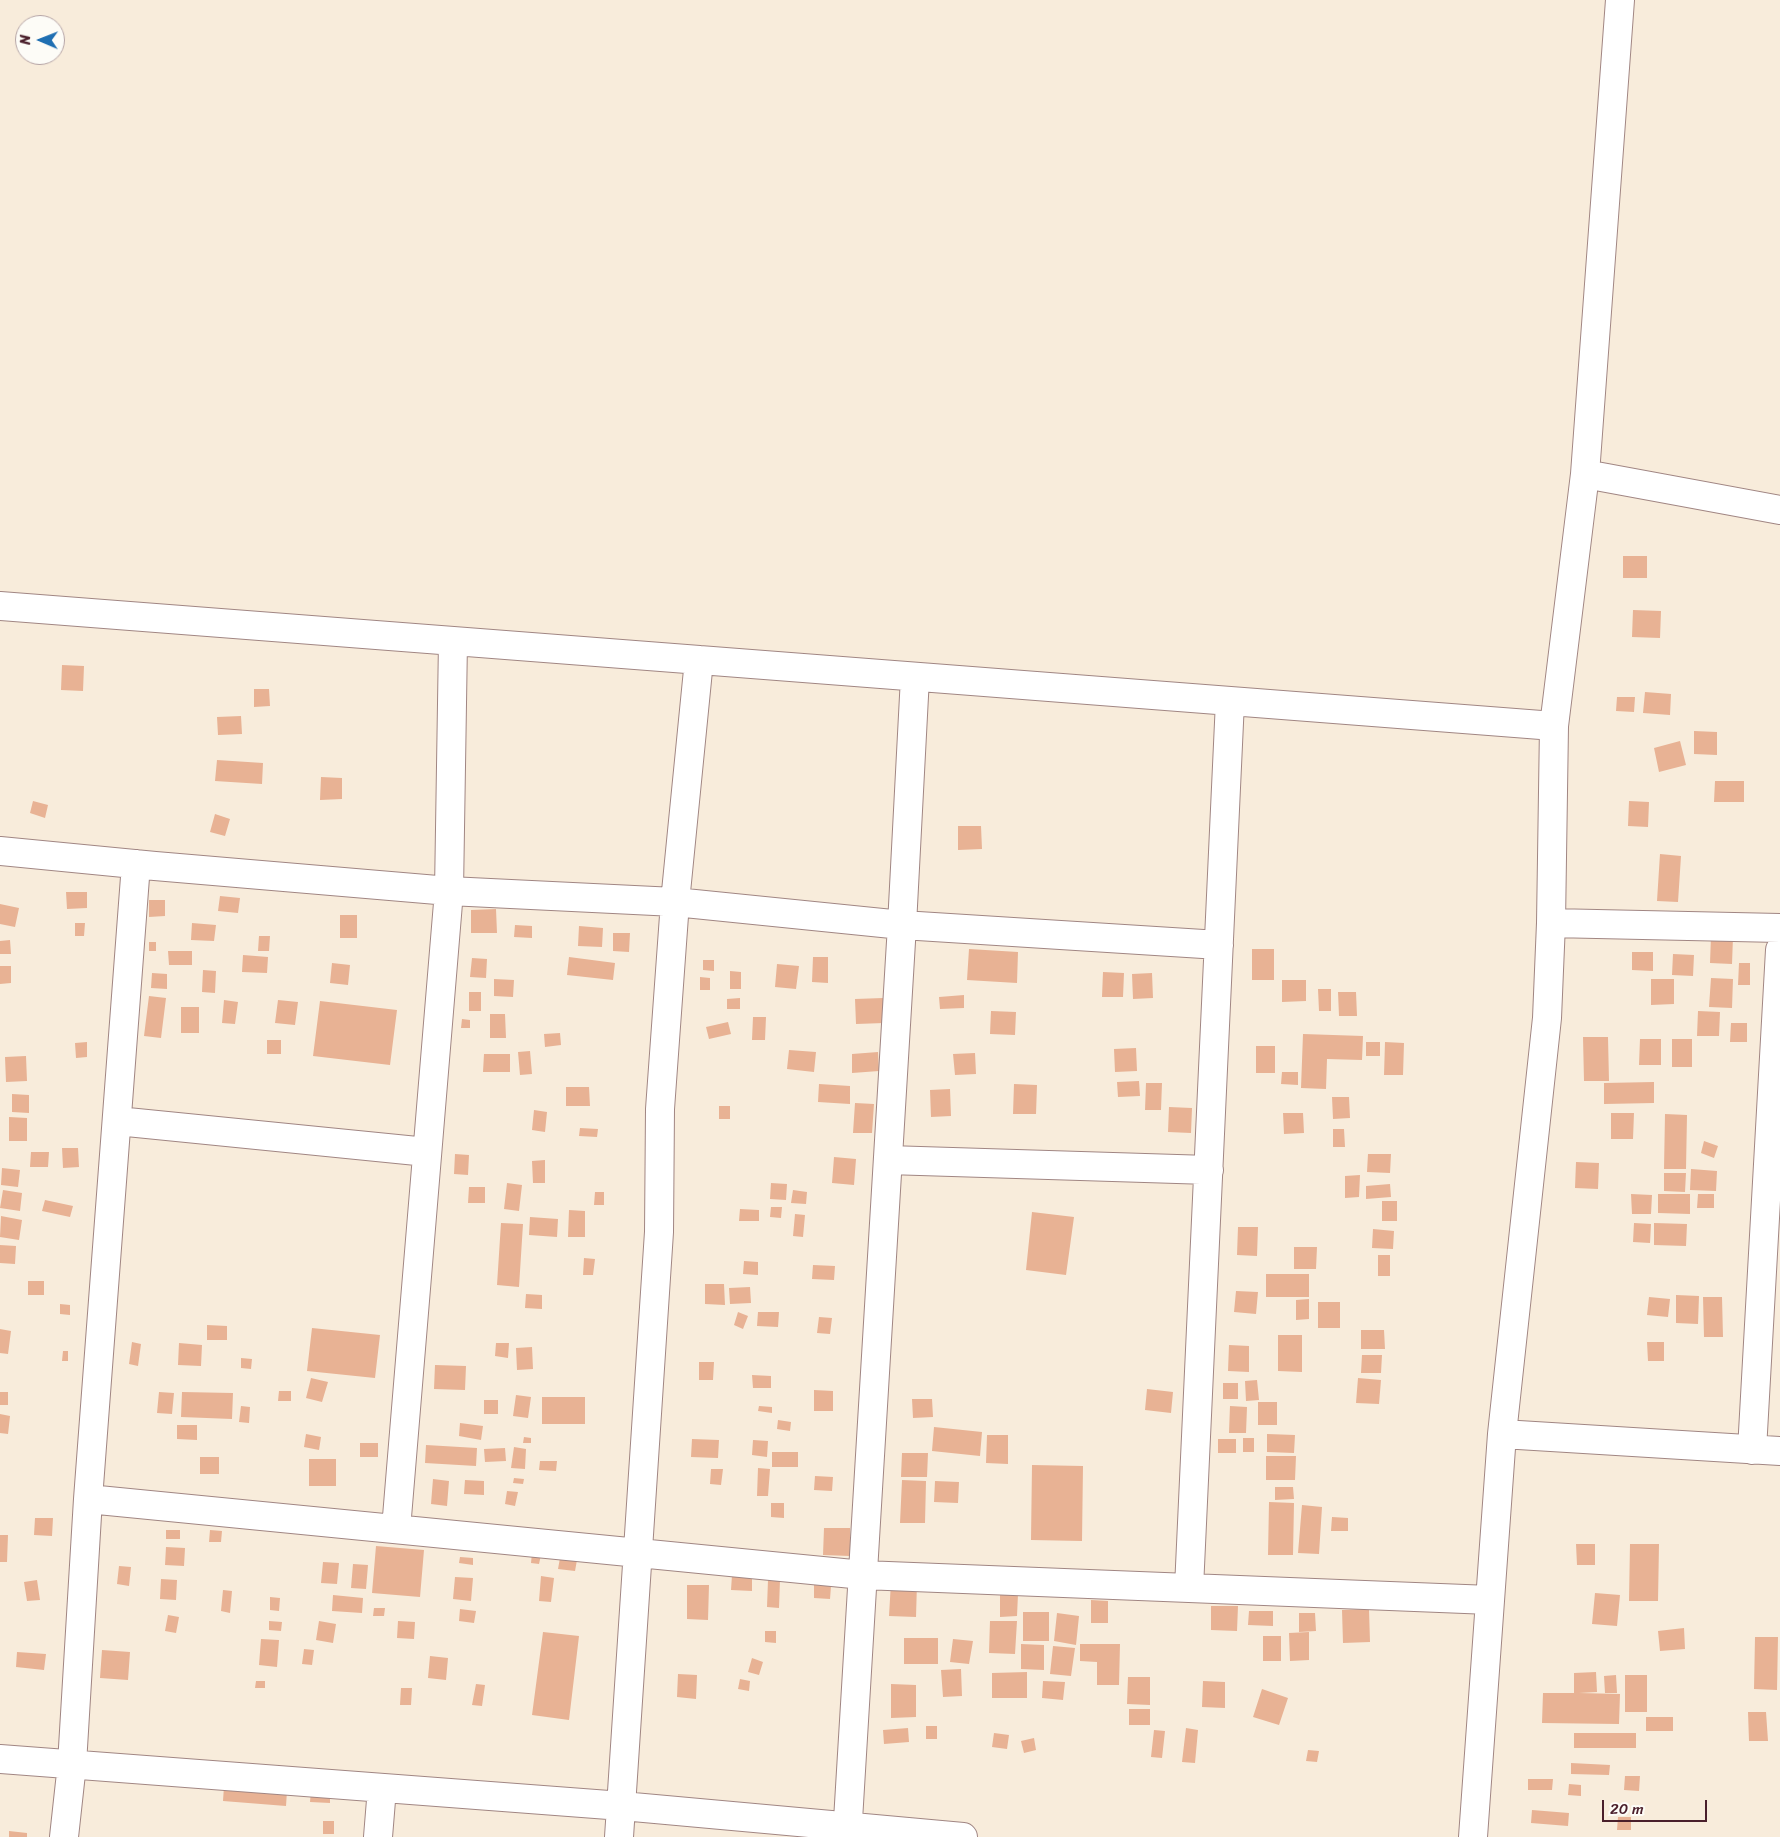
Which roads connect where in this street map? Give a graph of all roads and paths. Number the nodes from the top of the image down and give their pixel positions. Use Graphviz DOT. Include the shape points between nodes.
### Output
graph roads {
  1 [pos="1620,0"];
  2 [pos="1585,474"];
  3 [pos="1780,510"];
  4 [pos="0,606"];
  5 [pos="453,641"];
  6 [pos="699,660"];
  7 [pos="914,677"];
  8 [pos="1230,701"];
  9 [pos="1554,726"];
  10 [pos="0,851"];
  11 [pos="136,864"];
  12 [pos="449,891"];
  13 [pos="675,902"];
  14 [pos="1551,923"];
  15 [pos="902,925"];
  16 [pos="1780,928"];
  17 [pos="1219,945"];
  18 [pos="1780,950"];
  19 [pos="116,1121"];
  20 [pos="428,1152"];
  21 [pos="888,1160"];
  22 [pos="1209,1170"];
  23 [pos="1502,1434"];
  24 [pos="1752,1450"];
  25 [pos="1780,1451"];
  26 [pos="88,1500"];
  27 [pos="396,1529"];
  28 [pos="638,1553"];
  29 [pos="863,1575"];
  30 [pos="1189,1588"];
  31 [pos="1490,1600"];
  32 [pos="0,1759"];
  33 [pos="72,1764"];
  34 [pos="382,1788"];
  35 [pos="622,1806"];
  36 [pos="847,1832"];
  37 [pos="64,1837"];
  38 [pos="378,1837"];
  39 [pos="619,1837"];
  40 [pos="963,1837"];
  41 [pos="1474,1837"];
  1 -- 2 [label="street"];
  2 -- 3 [label="street"];
  2 -- 9 [label="street"];
  4 -- 5 [label="street"];
  5 -- 6 [label="street"];
  5 -- 12 [label="street"];
  6 -- 7 [label="street"];
  6 -- 13 [label="street"];
  7 -- 8 [label="street"];
  7 -- 15 [label="street"];
  8 -- 9 [label="street"];
  8 -- 17 [label="street"];
  9 -- 14 [label="street"];
  10 -- 11 [label="street"];
  11 -- 12 [label="street"];
  11 -- 19 [label="street"];
  12 -- 13 [label="street"];
  12 -- 20 [label="street"];
  13 -- 15 [label="street"];
  13 -- 28 [label="street" via="660,1109 659,1232"];
  14 -- 16 [label="street"];
  14 -- 23 [label="street" via="1547,1018"];
  15 -- 17 [label="street"];
  15 -- 21 [label="street"];
  17 -- 22 [label="street"];
  18 -- 24 [label="street"];
  19 -- 20 [label="street"];
  19 -- 26 [label="street"];
  20 -- 27 [label="street"];
  21 -- 22 [label="street"];
  21 -- 29 [label="street"];
  22 -- 30 [label="street"];
  23 -- 24 [label="street"];
  23 -- 31 [label="street"];
  24 -- 25 [label="street"];
  26 -- 27 [label="street"];
  26 -- 33 [label="street"];
  27 -- 28 [label="street"];
  28 -- 29 [label="street"];
  28 -- 35 [label="street"];
  29 -- 30 [label="street"];
  29 -- 36 [label="street"];
  30 -- 31 [label="street"];
  31 -- 41 [label="street"];
  32 -- 33 [label="street"];
  33 -- 34 [label="street"];
  33 -- 37 [label="street"];
  34 -- 35 [label="street"];
  34 -- 38 [label="street"];
  35 -- 36 [label="street"];
  35 -- 39 [label="street"];
  36 -- 40 [label="street"];
}
